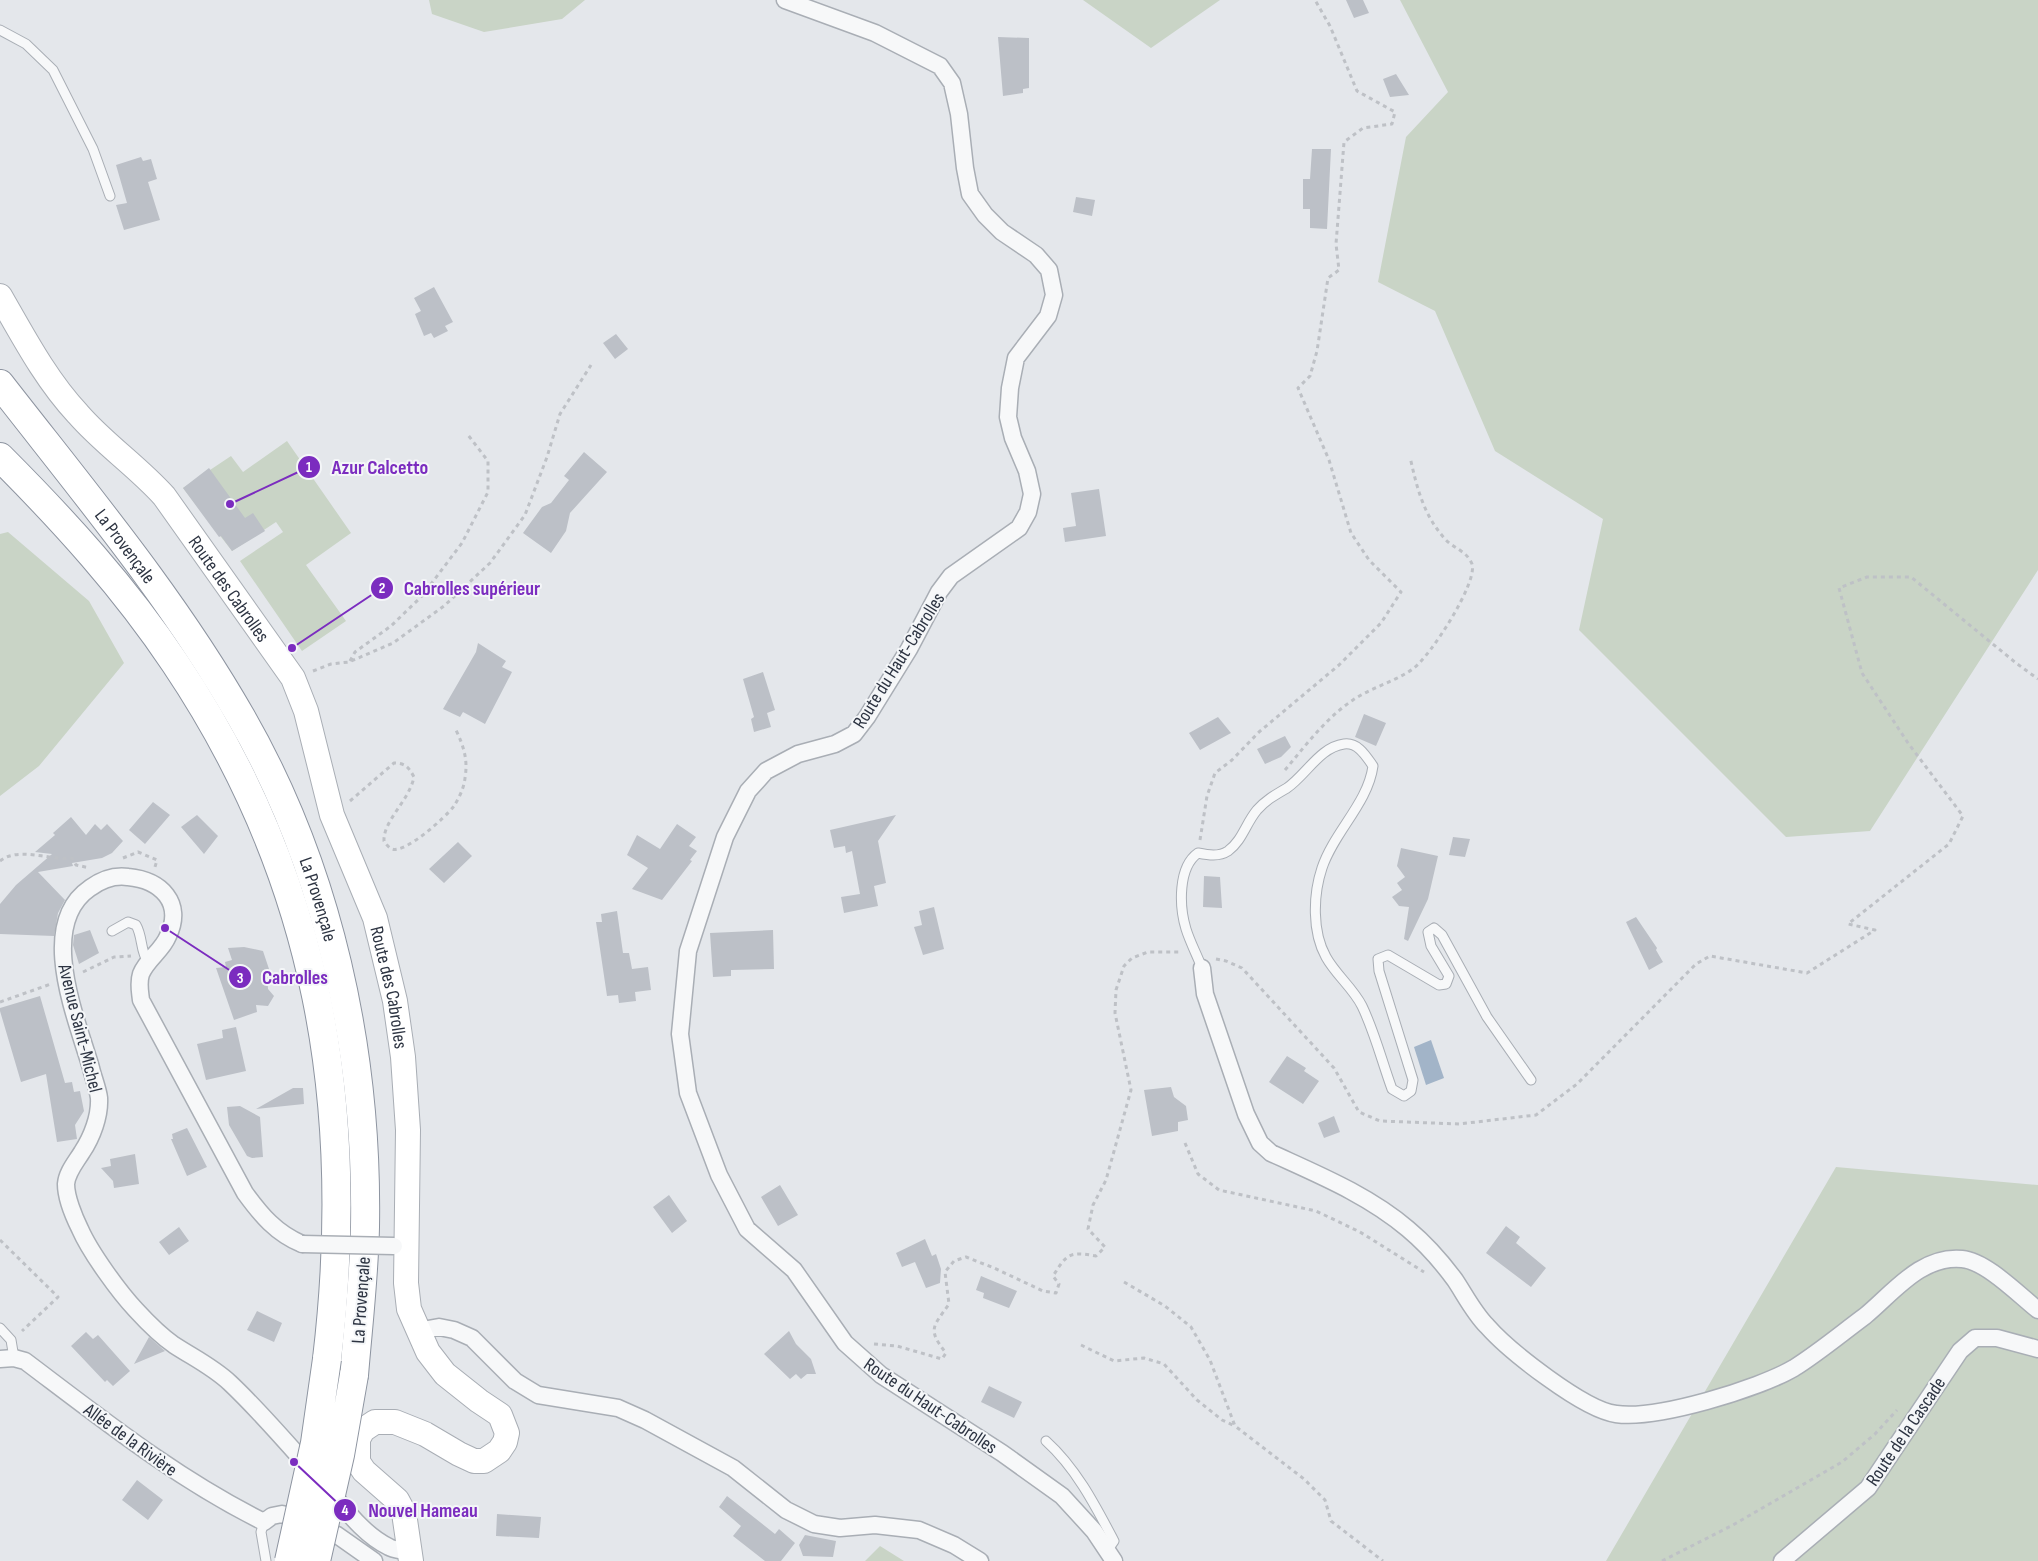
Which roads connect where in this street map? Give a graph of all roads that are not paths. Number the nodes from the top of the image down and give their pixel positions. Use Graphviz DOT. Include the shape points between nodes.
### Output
graph roads {
  1 [pos="785,0"];
  2 [pos="0,30"];
  3 [pos="110,196"];
  4 [pos="0,296"];
  5 [pos="0,384"];
  6 [pos="0,457"];
  7 [pos="112,931"];
  8 [pos="145,959"];
  9 [pos="1199,960"];
  10 [pos="1531,1080"];
  11 [pos="400,1246"];
  12 [pos="2038,1310"];
  13 [pos="0,1328"];
  14 [pos="417,1331"];
  15 [pos="2038,1349"];
  16 [pos="13,1359"];
  17 [pos="1046,1441"];
  18 [pos="264,1522"];
  19 [pos="410,1556"];
  20 [pos="1110,1556"];
  21 [pos="266,1561"];
  22 [pos="289,1561"];
  23 [pos="316,1561"];
  24 [pos="374,1561"];
  25 [pos="980,1561"];
  26 [pos="1782,1561"];
  1 -- 20 [label="street, Route du Haut-Cabrolles" via="875,33 940,66 952,83 970,194 1002,232 1036,255 1049,270 1054,295 1048,316 1016,358 1010,388 1008,417 1013,438 1028,471 1032,494 1028,512 1019,528 951,576 854,734 835,744 798,754 766,772 748,791 725,837 688,951 680,1034 688,1093 719,1175 747,1229 794,1270 845,1344 881,1375 989,1444 1062,1496 1094,1531"];
  2 -- 3 [label="lane" via="26,44 53,70 94,149"];
  4 -- 11 [label="street, Route des Cabrolles" via="64,397 88,425 164,496 293,678 318,752 339,836 375,918 395,1001 408,1130"];
  5 -- 23 [label="highway, La Provençale, bridge" via="127,548 196,645 242,719 289,816 322,908 343,990 359,1091 365,1226 354,1375"];
  6 -- 22 [label="highway, La Provençale, bridge" via="110,577 176,664 251,797 280,869 303,942 323,1027 334,1105 337,1255 316,1443"];
  7 -- 8 [label="lane" via="128,922 136,925 142,935"];
  8 -- 11 [label="street, Avenue Saint-Michel, bridge" via="139,986 141,1000 222,1154 262,1216 278,1232 302,1244"];
  8 -- 19 [label="street, Avenue Saint-Michel" via="161,949 174,920 172,904 164,891 155,882 144,878 120,876 106,879 82,894 66,920 62,940 66,980 99,1098 91,1135 67,1180 66,1188 80,1230 135,1309 173,1344 201,1359 229,1382 362,1528 390,1548"];
  9 -- 10 [label="lane" via="1186,928 1182,905 1184,871 1191,858 1198,853 1214,856 1228,851 1272,795 1288,787 1329,749 1344,744 1355,745 1373,766 1372,776 1331,846 1322,869 1317,889 1316,931 1326,958 1362,1005 1392,1089 1404,1096 1411,1091 1413,1080 1378,960 1388,955 1438,985 1446,984 1449,976 1431,946 1428,932 1434,928 1442,935 1487,1017"];
  9 -- 12 [label="street" via="1205,994 1246,1114 1260,1143 1271,1153 1374,1202 1436,1255 1487,1326 1517,1354 1591,1405 1615,1414 1639,1414 1704,1402 1756,1386 1794,1368 1866,1315 1914,1273 1946,1260 1964,1259 1983,1266"];
  11 -- 14 [label="street, Route des Cabrolles" via="409,1309"];
  13 -- 16 [label="lane" via="11,1340"];
  14 -- 19 [label="street, Route des Cabrolles" via="445,1374 500,1415 507,1433 500,1451 484,1461 459,1454 425,1434 395,1422 375,1422 363,1430 358,1439 358,1462 397,1500 404,1513"];
  14 -- 25 [label="street" via="439,1327 472,1338 515,1381 538,1395 618,1408 644,1420 733,1468 786,1510 814,1524 840,1528 875,1525 919,1530"];
  15 -- 26 [label="street, Route de la Cascade" via="1997,1338 1976,1338 1960,1351 1868,1488"];
  16 -- 18 [label="street, Allée de la Rivière" via="168,1467"];
  17 -- 20 [label="lane" via="1060,1454 1090,1496 1114,1540"];
  18 -- 21 [label="lane" via="261,1532"];
  18 -- 24 [label="street" via="282,1514 337,1535"];
}
